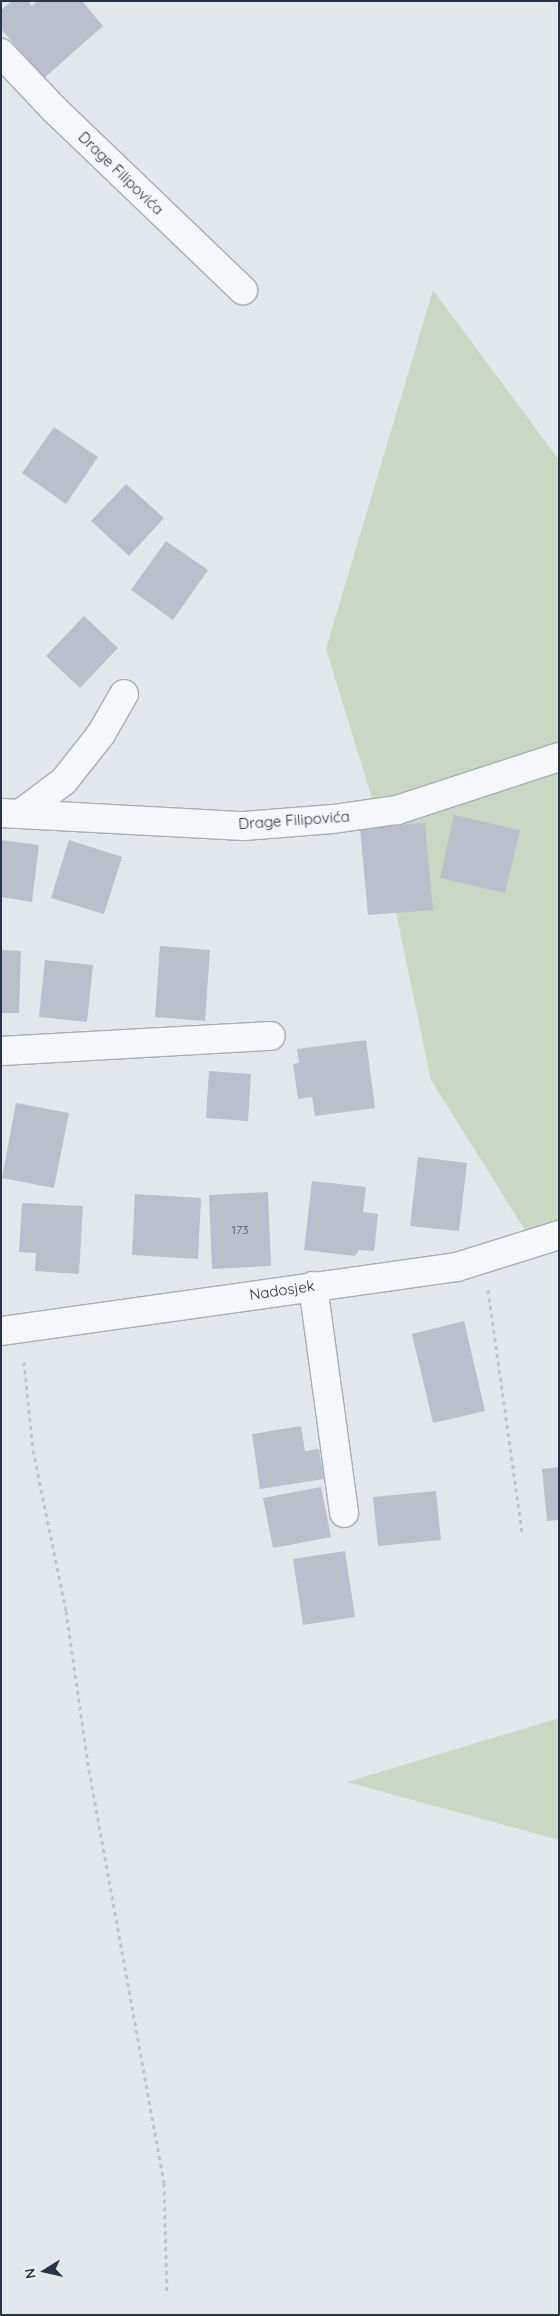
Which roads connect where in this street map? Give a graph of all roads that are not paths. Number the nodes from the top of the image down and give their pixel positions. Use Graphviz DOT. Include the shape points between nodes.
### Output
graph roads {
  1 [pos="1,53"];
  2 [pos="243,290"];
  3 [pos="124,694"];
  4 [pos="559,757"];
  5 [pos="11,813"];
  6 [pos="271,1036"];
  7 [pos="1,1051"];
  8 [pos="559,1235"];
  9 [pos="313,1286"];
  10 [pos="11,1328"];
  11 [pos="344,1513"];
  1 -- 2 [label="street, Drage Filipovića" via="54,109"];
  3 -- 5 [label="street, Drage Filipovića" via="101,734 64,781"];
  4 -- 5 [label="street, Drage Filipovića" via="397,810 333,819 244,826"];
  6 -- 7 [label="street"];
  8 -- 9 [label="street, Nadosjek" via="457,1267"];
  9 -- 10 [label="street, Nadosjek"];
  9 -- 11 [label="street"];
}
